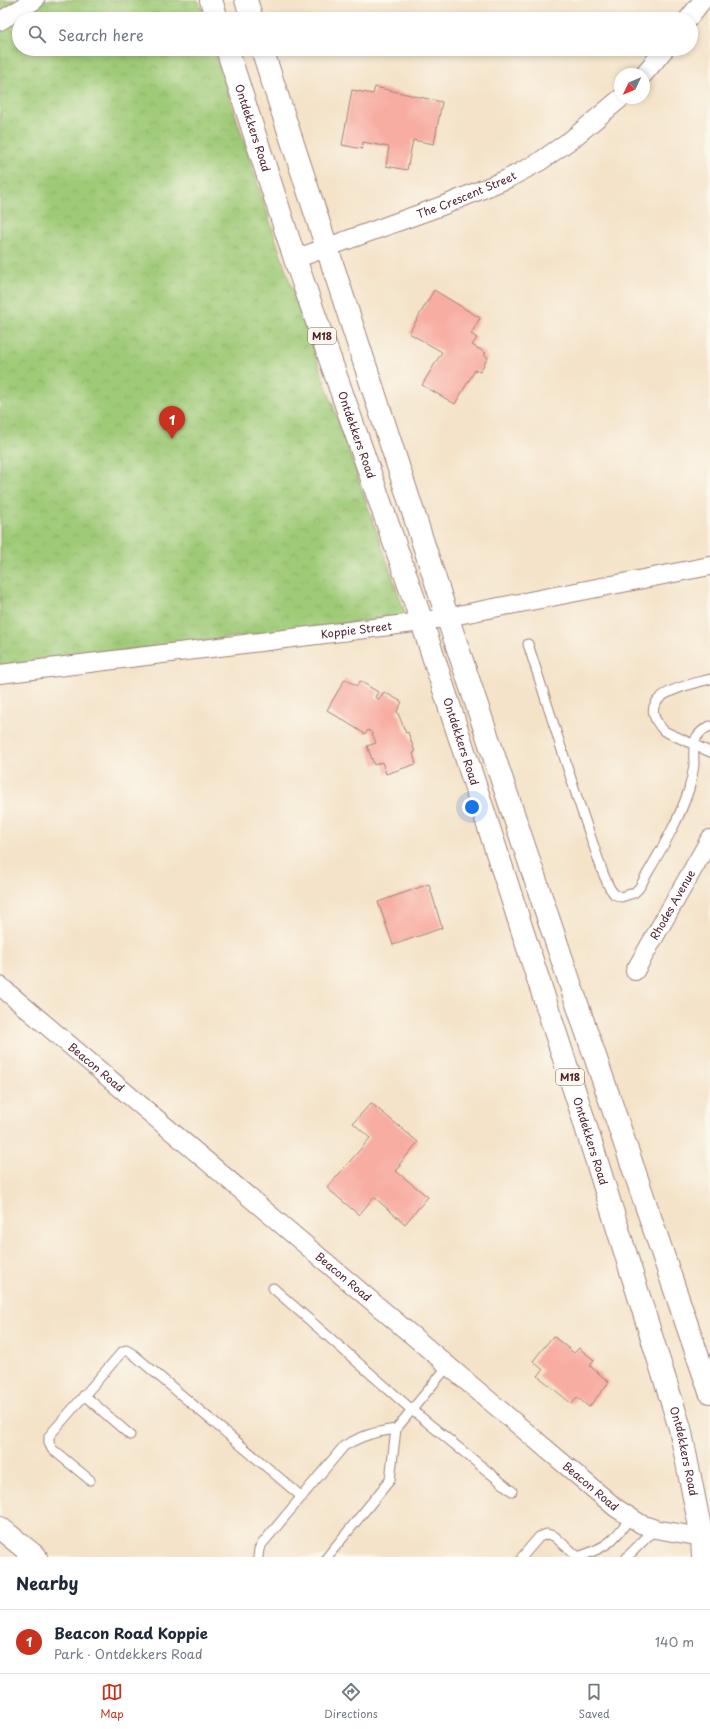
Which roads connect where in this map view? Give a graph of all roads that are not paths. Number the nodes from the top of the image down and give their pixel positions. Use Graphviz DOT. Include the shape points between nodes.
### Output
graph roads {
  1 [pos="35,0"];
  2 [pos="211,0"];
  3 [pos="246,0"];
  4 [pos="703,0"];
  5 [pos="15,12"];
  6 [pos="215,12"];
  7 [pos="250,12"];
  8 [pos="694,12"];
  9 [pos="12,14"];
  10 [pos="0,21"];
  11 [pos="229,56"];
  12 [pos="264,56"];
  13 [pos="659,56"];
  14 [pos="649,68"];
  15 [pos="614,104"];
  16 [pos="327,248"];
  17 [pos="295,259"];
  18 [pos="710,566"];
  19 [pos="447,616"];
  20 [pos="422,622"];
  21 [pos="528,644"];
  22 [pos="0,674"];
  23 [pos="710,679"];
  24 [pos="710,726"];
  25 [pos="693,745"];
  26 [pos="710,752"];
  27 [pos="710,839"];
  28 [pos="635,971"];
  29 [pos="0,986"];
  30 [pos="273,1288"];
  31 [pos="448,1366"];
  32 [pos="710,1392"];
  33 [pos="84,1395"];
  34 [pos="412,1410"];
  35 [pos="396,1429"];
  36 [pos="130,1435"];
  37 [pos="90,1480"];
  38 [pos="512,1492"];
  39 [pos="302,1497"];
  40 [pos="630,1518"];
  41 [pos="0,1528"];
  42 [pos="655,1529"];
  43 [pos="702,1547"];
  44 [pos="36,1557"];
  45 [pos="258,1557"];
  46 [pos="326,1557"];
  47 [pos="522,1557"];
  48 [pos="578,1557"];
  49 [pos="627,1557"];
  1 -- 5 [label="street"];
  2 -- 6 [label="main road"];
  3 -- 7 [label="main road"];
  4 -- 8 [label="street"];
  9 -- 10 [label="street"];
  11 -- 17 [label="main road, Ontdekkers Road / M18"];
  12 -- 16 [label="main road, M18"];
  13 -- 14 [label="street"];
  15 -- 16 [label="street, The Crescent Street" via="572,139 539,162 507,179"];
  16 -- 17 [label="street, The Crescent Street"];
  16 -- 19 [label="main road, M18"];
  17 -- 20 [label="main road, Ontdekkers Road / M18"];
  18 -- 19 [label="street, Koppie Street"];
  19 -- 20 [label="street, Koppie Street"];
  19 -- 32 [label="main road, M18"];
  20 -- 22 [label="street, Koppie Street"];
  20 -- 43 [label="main road, Ontdekkers Road / M18" via="581,1111 680,1428"];
  21 -- 25 [label="lane" via="603,873 614,894 621,898 640,888 674,826 689,789 694,766"];
  23 -- 25 [label="lane" via="666,692 656,703 655,717 658,725 671,735"];
  24 -- 25 [label="lane" via="699,734"];
  25 -- 26 [label="lane"];
  27 -- 28 [label="street, Rhodes Avenue"];
  29 -- 31 [label="street, Beacon Road"];
  30 -- 34 [label="lane"];
  31 -- 34 [label="lane"];
  31 -- 40 [label="street, Beacon Road"];
  33 -- 36 [label="lane"];
  33 -- 37 [label="lane" via="48,1439 52,1449"];
  33 -- 39 [label="lane" via="126,1350"];
  34 -- 35 [label="lane"];
  34 -- 38 [label="lane"];
  35 -- 39 [label="lane" via="372,1432 344,1446"];
  35 -- 46 [label="lane" via="390,1480"];
  39 -- 45 [label="lane" via="262,1544"];
  40 -- 42 [label="street, Beacon Road"];
  40 -- 48 [label="lane" via="612,1541 599,1550"];
  41 -- 44 [label="main road"];
  42 -- 43 [label="street, Beacon Road"];
  42 -- 49 [label="lane"];
  47 -- 48 [label="lane" via="539,1537 548,1534 554,1536"];
}
